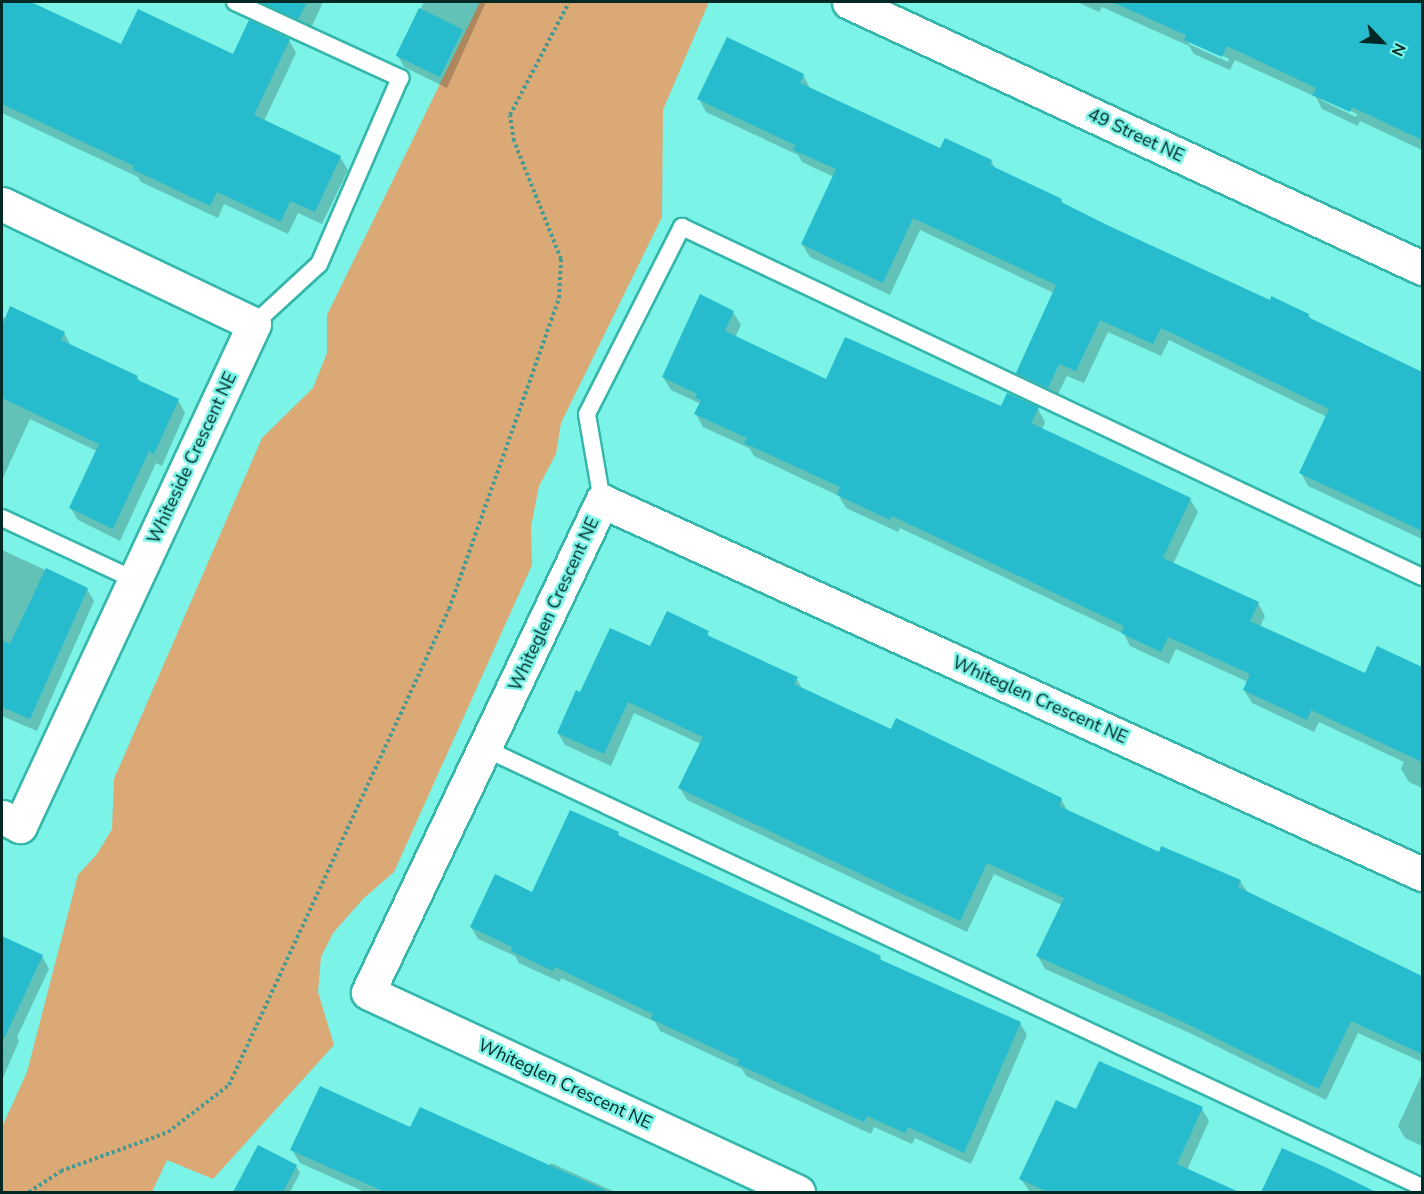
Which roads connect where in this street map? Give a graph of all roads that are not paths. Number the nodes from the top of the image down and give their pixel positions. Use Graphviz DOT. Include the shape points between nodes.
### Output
graph roads {
  1 [pos="235,2"];
  2 [pos="849,2"];
  3 [pos="2,204"];
  4 [pos="1422,268"];
  5 [pos="254,324"];
  6 [pos="602,501"];
  7 [pos="2,518"];
  8 [pos="1422,577"];
  9 [pos="135,580"];
  10 [pos="486,749"];
  11 [pos="2,817"];
  12 [pos="1422,874"];
  13 [pos="1422,1187"];
  14 [pos="798,1192"];
  1 -- 5 [label="lane" via="400,78 319,264"];
  2 -- 4 [label="street, 49 Street NE"];
  3 -- 5 [label="street"];
  5 -- 9 [label="street, Whiteside Crescent NE"];
  6 -- 8 [label="lane" via="587,414 682,227"];
  6 -- 10 [label="street, Whiteglen Crescent NE"];
  6 -- 12 [label="street, Whiteglen Crescent NE"];
  7 -- 9 [label="lane"];
  9 -- 11 [label="street, Whiteside Crescent NE" via="20,826"];
  10 -- 13 [label="lane"];
  10 -- 14 [label="street, Whiteglen Crescent NE" via="368,992"];
}
